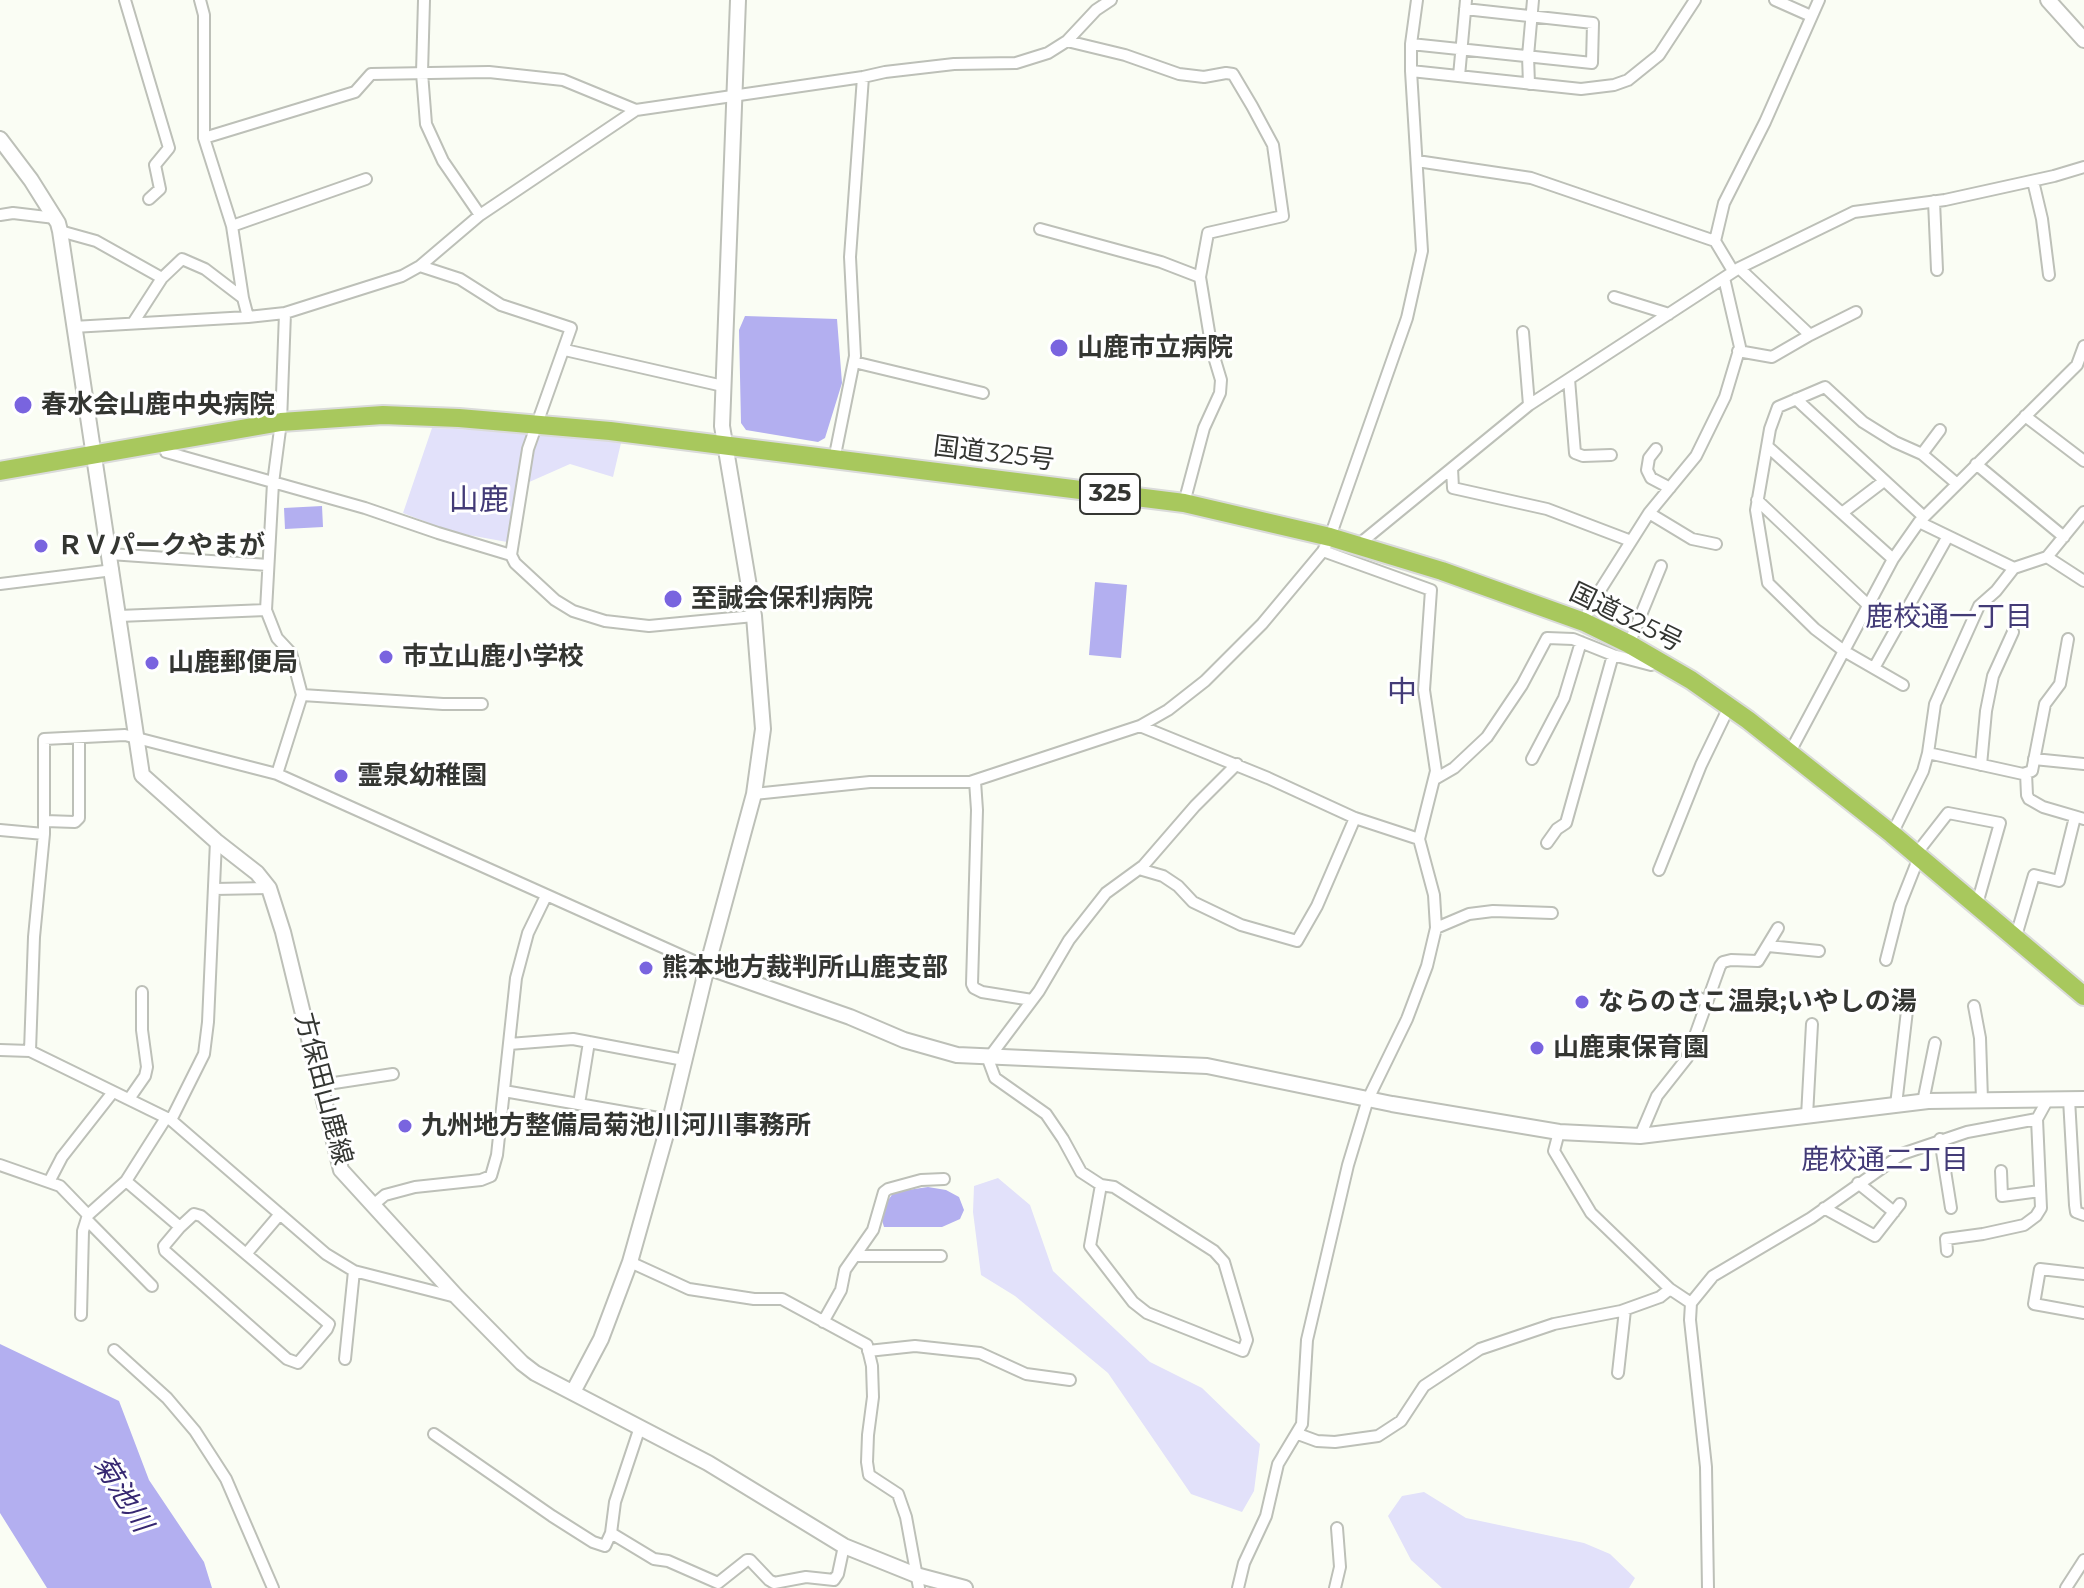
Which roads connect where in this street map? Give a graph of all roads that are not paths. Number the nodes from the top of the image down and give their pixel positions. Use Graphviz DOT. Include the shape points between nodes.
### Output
graph roads {
  1 [pos="125,0"];
  2 [pos="200,0"];
  3 [pos="424,0"];
  4 [pos="738,0"];
  5 [pos="1111,0"];
  6 [pos="1417,0"];
  7 [pos="1533,0"];
  8 [pos="1695,0"];
  9 [pos="1775,0"];
  10 [pos="1819,0"];
  11 [pos="2048,0"];
  12 [pos="1466,4"];
  13 [pos="1531,15"];
  14 [pos="1811,16"];
  15 [pos="2084,40"];
  16 [pos="1067,41"];
  17 [pos="1411,44"];
  18 [pos="1461,49"];
  19 [pos="1528,56"];
  20 [pos="1411,71"];
  21 [pos="422,73"];
  22 [pos="1459,76"];
  23 [pos="863,77"];
  24 [pos="1529,84"];
  25 [pos="736,96"];
  26 [pos="636,110"];
  27 [pos="204,138"];
  28 [pos="0,139"];
  29 [pos="1417,161"];
  30 [pos="2084,169"];
  31 [pos="366,179"];
  32 [pos="2033,181"];
  33 [pos="149,199"];
  34 [pos="1934,201"];
  35 [pos="0,215"];
  36 [pos="480,215"];
  37 [pos="57,224"];
  38 [pos="232,226"];
  39 [pos="1040,229"];
  40 [pos="1715,241"];
  41 [pos="420,266"];
  42 [pos="1937,270"];
  43 [pos="1732,272"];
  44 [pos="2049,275"];
  45 [pos="1200,277"];
  46 [pos="162,278"];
  47 [pos="1614,297"];
  48 [pos="243,298"];
  49 [pos="1856,312"];
  50 [pos="285,313"];
  51 [pos="1669,314"];
  52 [pos="248,317"];
  53 [pos="133,323"];
  54 [pos="73,327"];
  55 [pos="1523,332"];
  56 [pos="1810,335"];
  57 [pos="2084,346"];
  58 [pos="565,350"];
  59 [pos="1738,351"];
  60 [pos="854,362"];
  61 [pos="2080,365"];
  62 [pos="1569,379"];
  63 [pos="723,386"];
  64 [pos="983,393"];
  65 [pos="1796,399"];
  66 [pos="1529,405"];
  67 [pos="2025,416"];
  68 [pos="281,422"];
  69 [pos="538,425"];
  70 [pos="1940,430"];
  71 [pos="164,444"];
  72 [pos="724,444"];
  73 [pos="1767,446"];
  74 [pos="1656,449"];
  75 [pos="1922,454"];
  76 [pos="94,455"];
  77 [pos="1611,455"];
  78 [pos="834,460"];
  79 [pos="2084,461"];
  80 [pos="1976,464"];
  81 [pos="1452,468"];
  82 [pos="0,471"];
  83 [pos="1884,481"];
  84 [pos="273,483"];
  85 [pos="1956,483"];
  86 [pos="1670,488"];
  87 [pos="1757,500"];
  88 [pos="1184,503"];
  89 [pos="2084,512"];
  90 [pos="1649,513"];
  91 [pos="1842,513"];
  92 [pos="1922,520"];
  93 [pos="1948,536"];
  94 [pos="2064,537"];
  95 [pos="1631,541"];
  96 [pos="1326,544"];
  97 [pos="1716,544"];
  98 [pos="1358,545"];
  99 [pos="110,554"];
  100 [pos="511,555"];
  101 [pos="2047,557"];
  102 [pos="1893,559"];
  103 [pos="268,565"];
  104 [pos="1661,566"];
  105 [pos="2014,568"];
  106 [pos="113,570"];
  107 [pos="2084,581"];
  108 [pos="0,584"];
  109 [pos="1868,605"];
  110 [pos="266,610"];
  111 [pos="119,616"];
  112 [pos="754,616"];
  113 [pos="1584,622"];
  114 [pos="2013,632"];
  115 [pos="2068,639"];
  116 [pos="1581,642"];
  117 [pos="1621,649"];
  118 [pos="1844,651"];
  119 [pos="1874,668"];
  120 [pos="1903,685"];
  121 [pos="302,695"];
  122 [pos="482,704"];
  123 [pos="1729,707"];
  124 [pos="1140,726"];
  125 [pos="135,736"];
  126 [pos="79,738"];
  127 [pos="1790,752"];
  128 [pos="1928,753"];
  129 [pos="1532,759"];
  130 [pos="2034,759"];
  131 [pos="1237,764"];
  132 [pos="2084,764"];
  133 [pos="1981,765"];
  134 [pos="2026,773"];
  135 [pos="277,774"];
  136 [pos="1435,779"];
  137 [pos="975,781"];
  138 [pos="754,794"];
  139 [pos="1355,818"];
  140 [pos="2080,818"];
  141 [pos="45,821"];
  142 [pos="0,830"];
  143 [pos="44,834"];
  144 [pos="1892,834"];
  145 [pos="1419,839"];
  146 [pos="216,841"];
  147 [pos="1547,843"];
  148 [pos="1918,856"];
  149 [pos="1139,869"];
  150 [pos="1659,870"];
  151 [pos="269,888"];
  152 [pos="214,889"];
  153 [pos="546,896"];
  154 [pos="1977,904"];
  155 [pos="1552,913"];
  156 [pos="1436,928"];
  157 [pos="1778,928"];
  158 [pos="2016,936"];
  159 [pos="1768,946"];
  160 [pos="1819,951"];
  161 [pos="1886,960"];
  162 [pos="707,967"];
  163 [pos="142,992"];
  164 [pos="1695,996"];
  165 [pos="2084,996"];
  166 [pos="1032,1000"];
  167 [pos="1707,1002"];
  168 [pos="1908,1002"];
  169 [pos="1974,1006"];
  170 [pos="1812,1024"];
  171 [pos="589,1042"];
  172 [pos="1935,1043"];
  173 [pos="509,1044"];
  174 [pos="0,1050"];
  175 [pos="30,1051"];
  176 [pos="988,1059"];
  177 [pos="684,1060"];
  178 [pos="393,1074"];
  179 [pos="321,1085"];
  180 [pos="504,1091"];
  181 [pos="113,1092"];
  182 [pos="129,1099"];
  183 [pos="1368,1099"];
  184 [pos="2048,1099"];
  185 [pos="2077,1099"];
  186 [pos="1982,1100"];
  187 [pos="1923,1102"];
  188 [pos="579,1104"];
  189 [pos="1896,1105"];
  190 [pos="1807,1116"];
  191 [pos="168,1119"];
  192 [pos="2037,1119"];
  193 [pos="670,1120"];
  194 [pos="1559,1132"];
  195 [pos="1640,1136"];
  196 [pos="1940,1139"];
  197 [pos="0,1165"];
  198 [pos="2001,1171"];
  199 [pos="944,1179"];
  200 [pos="126,1181"];
  201 [pos="49,1182"];
  202 [pos="1858,1183"];
  203 [pos="1101,1185"];
  204 [pos="2040,1191"];
  205 [pos="372,1206"];
  206 [pos="1824,1208"];
  207 [pos="1951,1208"];
  208 [pos="280,1214"];
  209 [pos="2084,1215"];
  210 [pos="87,1218"];
  211 [pos="180,1227"];
  212 [pos="1947,1251"];
  213 [pos="246,1254"];
  214 [pos="855,1256"];
  215 [pos="941,1256"];
  216 [pos="630,1262"];
  217 [pos="354,1271"];
  218 [pos="2084,1274"];
  219 [pos="152,1286"];
  220 [pos="1670,1289"];
  221 [pos="457,1297"];
  222 [pos="1691,1303"];
  223 [pos="1625,1310"];
  224 [pos="2084,1313"];
  225 [pos="81,1315"];
  226 [pos="823,1322"];
  227 [pos="114,1350"];
  228 [pos="868,1351"];
  229 [pos="345,1359"];
  230 [pos="1618,1373"];
  231 [pos="1070,1380"];
  232 [pos="573,1392"];
  233 [pos="640,1427"];
  234 [pos="434,1434"];
  235 [pos="1298,1434"];
  236 [pos="1337,1528"];
  237 [pos="611,1533"];
  238 [pos="844,1546"];
  239 [pos="2084,1560"];
  240 [pos="917,1581"];
  241 [pos="805,1582"];
  242 [pos="273,1588"];
  243 [pos="965,1588"];
  244 [pos="1238,1588"];
  245 [pos="1335,1588"];
  246 [pos="1708,1588"];
  247 [pos="2066,1588"];
  1 -- 33 [label="street" via="169,148 155,165 160,189"];
  2 -- 27 [label="street"];
  3 -- 21 [label="street"];
  4 -- 25 [label="street"];
  5 -- 16 [label="street"];
  6 -- 17 [label="street"];
  7 -- 13 [label="street"];
  8 -- 24 [label="street" via="1659,55 1628,80 1581,89"];
  9 -- 14 [label="street"];
  10 -- 14 [label="street"];
  11 -- 15 [label="street"];
  12 -- 13 [label="street"];
  12 -- 18 [label="street"];
  13 -- 19 [label="street"];
  13 -- 19 [label="street" via="1593,23 1592,63"];
  14 -- 40 [label="street" via="1724,203"];
  16 -- 23 [label="street" via="1016,63 954,64"];
  16 -- 45 [label="street" via="1179,74 1233,74 1252,106 1273,145 1283,216 1208,233"];
  17 -- 18 [label="street"];
  17 -- 20 [label="street"];
  18 -- 19 [label="street"];
  18 -- 22 [label="street"];
  19 -- 24 [label="street"];
  20 -- 22 [label="street"];
  20 -- 29 [label="street"];
  21 -- 26 [label="street" via="489,72 563,80"];
  21 -- 27 [label="street" via="371,74 355,92"];
  21 -- 36 [label="street" via="426,124 443,161"];
  22 -- 24 [label="street"];
  23 -- 25 [label="street"];
  23 -- 60 [label="street" via="850,257"];
  25 -- 26 [label="street"];
  25 -- 63 [label="street"];
  26 -- 36 [label="street"];
  27 -- 38 [label="street"];
  28 -- 37 [label="street"];
  29 -- 40 [label="street" via="1531,178"];
  29 -- 96 [label="street" via="1422,251 1407,318"];
  30 -- 32 [label="street"];
  31 -- 38 [label="street"];
  32 -- 34 [label="street"];
  32 -- 44 [label="street"];
  34 -- 42 [label="street"];
  34 -- 43 [label="street" via="1854,212"];
  35 -- 37 [label="street" via="13,213"];
  36 -- 41 [label="street"];
  37 -- 46 [label="street"];
  37 -- 54 [label="street, 方保田山鹿線"];
  38 -- 48 [label="street"];
  39 -- 45 [label="street"];
  40 -- 43 [label="street"];
  41 -- 50 [label="street"];
  41 -- 58 [label="street" via="460,279 501,305 571,328"];
  43 -- 51 [label="street"];
  43 -- 56 [label="street"];
  43 -- 59 [label="street"];
  45 -- 88 [label="street" via="1221,380"];
  46 -- 48 [label="street" via="182,259"];
  46 -- 53 [label="street"];
  47 -- 51 [label="street"];
  48 -- 52 [label="street"];
  49 -- 56 [label="street"];
  50 -- 52 [label="street"];
  50 -- 68 [label="street"];
  51 -- 62 [label="street"];
  52 -- 53 [label="street"];
  53 -- 54 [label="street"];
  54 -- 76 [label="street, 方保田山鹿線"];
  55 -- 66 [label="street"];
  56 -- 59 [label="street" via="1772,357"];
  57 -- 61 [label="street"];
  58 -- 63 [label="street"];
  58 -- 69 [label="street"];
  59 -- 86 [label="street" via="1709,433"];
  60 -- 64 [label="street"];
  60 -- 78 [label="street"];
  61 -- 67 [label="street"];
  62 -- 66 [label="street"];
  62 -- 77 [label="street" via="1575,453"];
  63 -- 72 [label="street"];
  65 -- 73 [label="street" via="1778,407"];
  65 -- 75 [label="street" via="1825,387 1863,422"];
  65 -- 83 [label="street"];
  66 -- 81 [label="street"];
  67 -- 79 [label="street"];
  67 -- 80 [label="street"];
  68 -- 69 [label="highway, 国道325号 / 325" via="383,415"];
  68 -- 71 [label="highway, 国道325号 / 325"];
  68 -- 84 [label="street"];
  69 -- 72 [label="highway, 国道325号 / 325"];
  69 -- 100 [label="street" via="528,449"];
  70 -- 75 [label="street"];
  71 -- 76 [label="highway, 国道325号 / 325"];
  71 -- 84 [label="street" via="166,452"];
  72 -- 78 [label="highway, 国道325号 / 325"];
  72 -- 112 [label="street"];
  73 -- 87 [label="street"];
  73 -- 91 [label="street"];
  74 -- 86 [label="street" via="1647,470"];
  75 -- 85 [label="street"];
  76 -- 82 [label="highway, 国道325号 / 325"];
  76 -- 99 [label="street, 方保田山鹿線"];
  78 -- 88 [label="highway, 国道325号 / 325"];
  80 -- 85 [label="street"];
  80 -- 94 [label="street"];
  81 -- 95 [label="street" via="1453,488 1547,509"];
  81 -- 98 [label="street"];
  83 -- 91 [label="street"];
  83 -- 92 [label="street"];
  84 -- 100 [label="street"];
  84 -- 103 [label="street"];
  85 -- 92 [label="street"];
  86 -- 90 [label="street"];
  87 -- 109 [label="street"];
  87 -- 118 [label="street" via="1768,583"];
  88 -- 96 [label="highway, 国道325号 / 325"];
  89 -- 94 [label="street"];
  90 -- 95 [label="street"];
  90 -- 97 [label="street" via="1692,539"];
  91 -- 102 [label="street"];
  92 -- 93 [label="street"];
  92 -- 102 [label="street"];
  93 -- 105 [label="street"];
  93 -- 119 [label="street"];
  94 -- 101 [label="street"];
  95 -- 113 [label="street"];
  96 -- 98 [label="highway, 国道325号 / 325"];
  96 -- 124 [label="street" via="1262,624 1205,681"];
  96 -- 136 [label="street" via="1431,590 1424,690"];
  98 -- 113 [label="highway, 国道325号 / 325"];
  99 -- 103 [label="street"];
  99 -- 106 [label="street, 方保田山鹿線"];
  100 -- 112 [label="street" via="555,600 605,621 649,626"];
  101 -- 105 [label="street"];
  101 -- 107 [label="street"];
  102 -- 109 [label="street"];
  103 -- 110 [label="street"];
  104 -- 117 [label="street"];
  105 -- 128 [label="street" via="1979,606 1935,704"];
  106 -- 108 [label="street"];
  106 -- 111 [label="street, 方保田山鹿線"];
  109 -- 118 [label="street"];
  110 -- 111 [label="street"];
  110 -- 121 [label="street" via="277,638 291,653"];
  111 -- 125 [label="street, 方保田山鹿線"];
  112 -- 138 [label="street" via="763,729"];
  113 -- 117 [label="highway, 国道325号 / 325"];
  114 -- 133 [label="street" via="1993,676"];
  115 -- 130 [label="street" via="2060,684 2045,704"];
  116 -- 117 [label="street"];
  116 -- 129 [label="street" via="1564,698"];
  116 -- 136 [label="street" via="1554,637 1544,641 1487,737"];
  117 -- 123 [label="highway, 国道325号 / 325" via="1658,661"];
  117 -- 147 [label="street" via="1566,823"];
  118 -- 119 [label="street"];
  118 -- 127 [label="street"];
  119 -- 120 [label="street"];
  121 -- 122 [label="street"];
  121 -- 135 [label="street"];
  123 -- 127 [label="highway, 国道325号 / 325"];
  123 -- 150 [label="street"];
  124 -- 131 [label="street"];
  124 -- 137 [label="street"];
  125 -- 126 [label="street"];
  125 -- 135 [label="street"];
  125 -- 146 [label="street, 方保田山鹿線" via="142,775"];
  126 -- 141 [label="street" via="79,818"];
  126 -- 141 [label="street" via="44,739"];
  127 -- 144 [label="highway, 国道325号 / 325"];
  128 -- 133 [label="street"];
  128 -- 144 [label="street"];
  130 -- 132 [label="street"];
  130 -- 134 [label="street" via="2032,771"];
  131 -- 139 [label="street"];
  131 -- 149 [label="street"];
  133 -- 134 [label="street"];
  134 -- 140 [label="street" via="2029,799"];
  135 -- 153 [label="street"];
  136 -- 145 [label="street"];
  137 -- 138 [label="street" via="870,782"];
  137 -- 166 [label="street" via="972,984 982,992"];
  138 -- 162 [label="street"];
  139 -- 145 [label="street"];
  139 -- 149 [label="street" via="1297,941 1241,925 1193,902 1163,876"];
  140 -- 158 [label="street" via="2059,881 2034,875"];
  141 -- 143 [label="street"];
  142 -- 143 [label="street"];
  143 -- 175 [label="street"];
  144 -- 148 [label="highway, 国道325号 / 325"];
  145 -- 156 [label="street" via="1434,895"];
  146 -- 151 [label="street, 方保田山鹿線"];
  146 -- 152 [label="street"];
  148 -- 154 [label="highway, 国道325号 / 325"];
  148 -- 154 [label="street" via="1948,813 2000,823"];
  148 -- 161 [label="street"];
  149 -- 166 [label="street" via="1106,893"];
  151 -- 152 [label="street"];
  151 -- 179 [label="street, 方保田山鹿線"];
  152 -- 191 [label="street" via="204,1054"];
  153 -- 162 [label="street"];
  153 -- 173 [label="street" via="520,955"];
  154 -- 158 [label="highway, 国道325号 / 325"];
  155 -- 156 [label="street" via="1469,914"];
  156 -- 183 [label="street" via="1407,1019"];
  157 -- 159 [label="street"];
  158 -- 165 [label="highway, 国道325号 / 325"];
  159 -- 160 [label="street"];
  159 -- 167 [label="street" via="1758,961 1723,962"];
  162 -- 176 [label="street" via="904,1040"];
  162 -- 177 [label="street"];
  163 -- 182 [label="street" via="147,1067"];
  164 -- 167 [label="street"];
  166 -- 176 [label="street"];
  167 -- 195 [label="street" via="1687,1058 1657,1096"];
  168 -- 189 [label="street"];
  169 -- 186 [label="street"];
  170 -- 190 [label="street"];
  171 -- 173 [label="street"];
  171 -- 177 [label="street"];
  171 -- 188 [label="street"];
  172 -- 187 [label="street"];
  173 -- 180 [label="street"];
  174 -- 175 [label="street"];
  175 -- 181 [label="street"];
  176 -- 183 [label="street" via="1207,1066"];
  176 -- 203 [label="street" via="995,1078 1046,1114 1081,1172"];
  177 -- 193 [label="street"];
  178 -- 179 [label="street"];
  179 -- 205 [label="street, 方保田山鹿線" via="341,1170"];
  180 -- 188 [label="street"];
  180 -- 205 [label="street" via="491,1176 415,1187 385,1195"];
  181 -- 182 [label="street"];
  181 -- 201 [label="street"];
  182 -- 191 [label="street"];
  183 -- 194 [label="street"];
  183 -- 235 [label="street" via="1307,1340"];
  184 -- 185 [label="street"];
  184 -- 186 [label="street"];
  184 -- 192 [label="street"];
  185 -- 209 [label="street" via="2075,1205"];
  186 -- 187 [label="street"];
  187 -- 189 [label="street"];
  188 -- 193 [label="street"];
  189 -- 190 [label="street"];
  190 -- 195 [label="street"];
  191 -- 200 [label="street"];
  191 -- 208 [label="street"];
  192 -- 196 [label="street"];
  192 -- 204 [label="street"];
  193 -- 216 [label="street"];
  194 -- 195 [label="street"];
  194 -- 220 [label="street" via="1554,1151 1591,1213"];
  196 -- 202 [label="street" via="1902,1154"];
  196 -- 207 [label="street"];
  197 -- 201 [label="street"];
  198 -- 204 [label="street" via="2002,1196"];
  199 -- 214 [label="street" via="884,1192 873,1230"];
  200 -- 210 [label="street"];
  200 -- 211 [label="street"];
  201 -- 210 [label="street" via="60,1186"];
  202 -- 206 [label="street"];
  202 -- 206 [label="street" via="1897,1208 1875,1236"];
  203 -- 203 [label="street" via="1114,1187 1224,1262 1247,1340 1243,1351 1147,1313 1133,1302 1090,1246"];
  204 -- 212 [label="street" via="2041,1208 2024,1225 1946,1239"];
  205 -- 221 [label="street, 方保田山鹿線"];
  206 -- 222 [label="street" via="1713,1276"];
  208 -- 213 [label="street"];
  208 -- 217 [label="street"];
  210 -- 219 [label="street"];
  210 -- 225 [label="street"];
  211 -- 213 [label="street" via="194,1214 201,1216"];
  211 -- 213 [label="street" via="165,1251 287,1359 298,1363 329,1324"];
  214 -- 215 [label="street"];
  214 -- 226 [label="street"];
  216 -- 226 [label="street" via="689,1289 782,1299"];
  216 -- 232 [label="street" via="601,1339"];
  217 -- 221 [label="street"];
  217 -- 229 [label="street"];
  218 -- 224 [label="street" via="2040,1269 2034,1304"];
  220 -- 222 [label="street"];
  220 -- 223 [label="street"];
  221 -- 232 [label="street, 方保田山鹿線" via="522,1363"];
  222 -- 246 [label="street" via="1706,1467"];
  223 -- 230 [label="street"];
  223 -- 235 [label="street" via="1554,1324 1480,1349 1424,1386 1401,1421 1378,1436 1335,1442"];
  226 -- 228 [label="street" via="867,1345"];
  227 -- 242 [label="street" via="195,1431 226,1479"];
  228 -- 231 [label="street" via="915,1346 980,1353 1026,1374"];
  228 -- 240 [label="street" via="873,1397 869,1475 898,1494"];
  232 -- 233 [label="street, 方保田山鹿線"];
  233 -- 237 [label="street" via="615,1502"];
  233 -- 238 [label="street, 方保田山鹿線"];
  234 -- 237 [label="street" via="593,1542 605,1546"];
  235 -- 244 [label="street" via="1278,1464 1266,1516"];
  236 -- 245 [label="street" via="1340,1567"];
  237 -- 241 [label="street" via="654,1559 718,1583 747,1560 774,1583"];
  238 -- 240 [label="street, 方保田山鹿線"];
  238 -- 241 [label="street" via="834,1580"];
  239 -- 247 [label="street"];
  240 -- 243 [label="street, 方保田山鹿線"];
}
